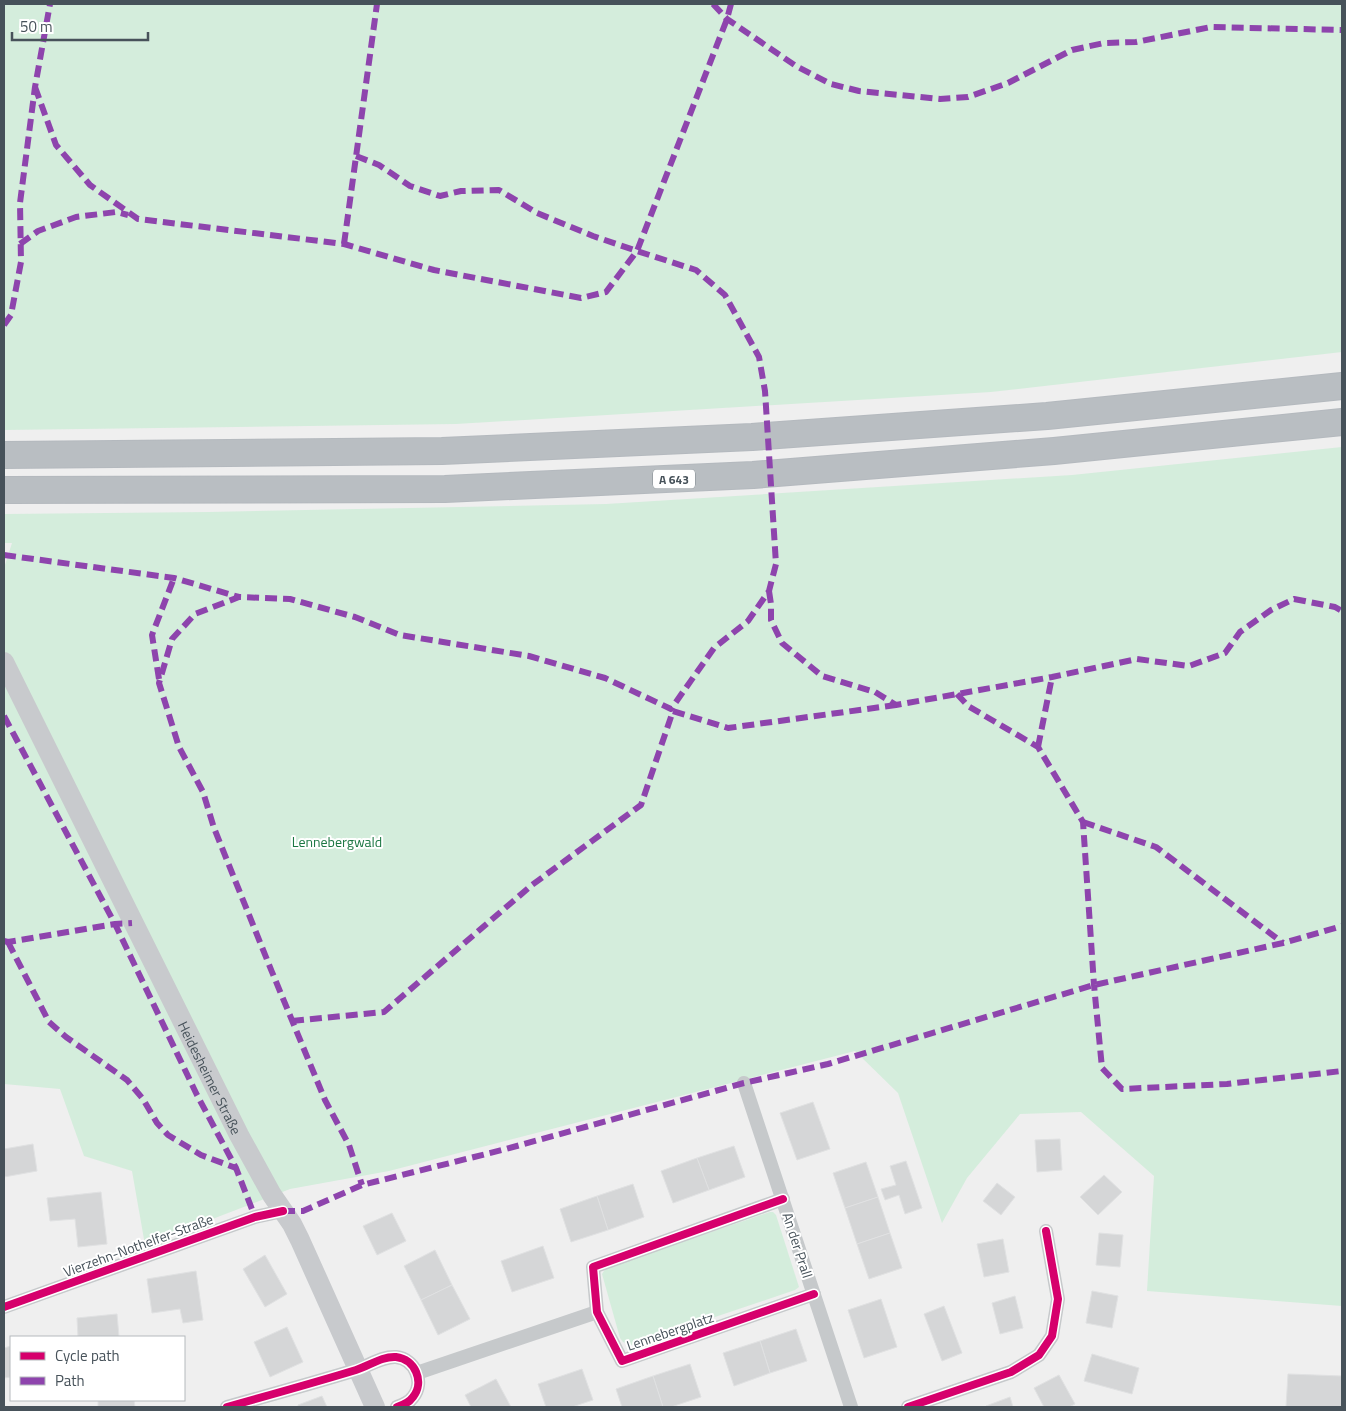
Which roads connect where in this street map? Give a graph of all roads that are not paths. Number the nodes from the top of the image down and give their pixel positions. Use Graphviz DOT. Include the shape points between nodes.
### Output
graph roads {
  1 [pos="1342,386"];
  2 [pos="1342,422"];
  3 [pos="4,455"];
  4 [pos="4,490"];
  5 [pos="4,662"];
  6 [pos="744,1083"];
  7 [pos="783,1199"];
  8 [pos="283,1211"];
  9 [pos="1046,1231"];
  10 [pos="814,1294"];
  11 [pos="4,1307"];
  12 [pos="597,1312"];
  13 [pos="358,1370"];
  14 [pos="417,1373"];
  15 [pos="227,1407"];
  16 [pos="375,1407"];
  17 [pos="397,1407"];
  18 [pos="851,1407"];
  19 [pos="908,1407"];
  1 -- 3 [label="highway" via="1047,416 752,437 442,451"];
  2 -- 4 [label="highway, A 643" via="1064,450 752,475 444,489"];
  5 -- 8 [label="main road, Heidesheimer Straße" via="239,1135"];
  6 -- 7 [label="street, An der Prall"];
  7 -- 10 [label="street, An der Prall"];
  7 -- 12 [label="street, Lennebergplatz" via="593,1267"];
  8 -- 11 [label="street, Vierzehn-Nothelfer-Straße" via="255,1217"];
  8 -- 13 [label="main road, Heidesheimer Straße" via="313,1266"];
  9 -- 19 [label="street" via="1058,1298 1052,1336 1039,1355 1011,1372"];
  10 -- 12 [label="street, Lennebergplatz" via="622,1361"];
  10 -- 18 [label="street, An der Prall"];
  12 -- 14 [label="street"];
  13 -- 14 [label="street" via="386,1358 397,1357 410,1363"];
  13 -- 15 [label="street"];
  13 -- 16 [label="main road, Heidesheimer Straße"];
  14 -- 17 [label="street" via="419,1383 413,1397"];
}
